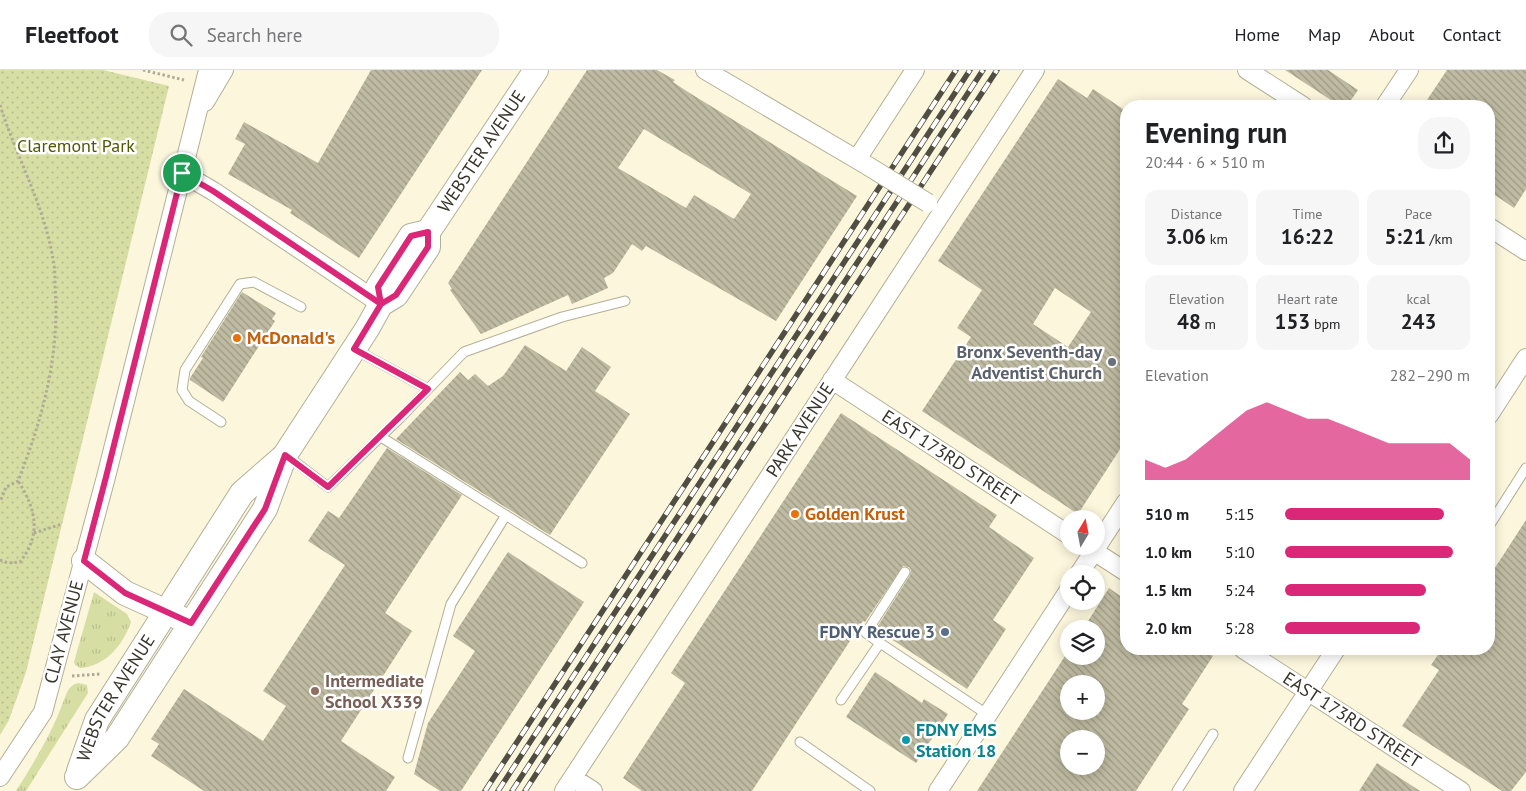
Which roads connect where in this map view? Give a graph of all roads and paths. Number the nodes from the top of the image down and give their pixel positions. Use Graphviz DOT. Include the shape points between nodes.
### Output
graph roads {
  1 [pos="143,70"];
  2 [pos="208,70"];
  3 [pos="224,70"];
  4 [pos="536,70"];
  5 [pos="705,70"];
  6 [pos="915,70"];
  7 [pos="1035,70"];
  8 [pos="1247,70"];
  9 [pos="1409,70"];
  10 [pos="184,80"];
  11 [pos="1294,100"];
  12 [pos="1389,100"];
  13 [pos="0,105"];
  14 [pos="196,117"];
  15 [pos="863,163"];
  16 [pos="182,173"];
  17 [pos="935,208"];
  18 [pos="1495,231"];
  19 [pos="1526,251"];
  20 [pos="625,301"];
  21 [pos="381,304"];
  22 [pos="301,307"];
  23 [pos="354,349"];
  24 [pos="1526,358"];
  25 [pos="832,380"];
  26 [pos="428,389"];
  27 [pos="1495,406"];
  28 [pos="221,422"];
  29 [pos="381,437"];
  30 [pos="285,455"];
  31 [pos="1526,468"];
  32 [pos="18,481"];
  33 [pos="0,502"];
  34 [pos="1495,509"];
  35 [pos="1120,510"];
  36 [pos="506,515"];
  37 [pos="62,524"];
  38 [pos="1060,529"];
  39 [pos="1105,529"];
  40 [pos="34,533"];
  41 [pos="1099,555"];
  42 [pos="0,560"];
  43 [pos="84,561"];
  44 [pos="582,563"];
  45 [pos="1120,568"];
  46 [pos="905,572"];
  47 [pos="1060,604"];
  48 [pos="166,612"];
  49 [pos="191,623"];
  50 [pos="880,643"];
  51 [pos="1252,655"];
  52 [pos="1332,655"];
  53 [pos="104,674"];
  54 [pos="68,676"];
  55 [pos="1308,691"];
  56 [pos="841,700"];
  57 [pos="988,715"];
  58 [pos="1214,734"];
  59 [pos="800,742"];
  60 [pos="408,758"];
  61 [pos="0,777"];
  62 [pos="72,784"];
  63 [pos="569,785"];
  64 [pos="593,791"];
  65 [pos="870,791"];
  66 [pos="938,791"];
  67 [pos="1177,791"];
  68 [pos="1243,791"];
  69 [pos="1461,791"];
  1 -- 10 [label="path"];
  2 -- 14 [label="street, CLAY AVENUE"];
  3 -- 14 [label="street"];
  4 -- 21 [label="main road, WEBSTER AVENUE" via="428,232 411,236 387,272 378,287"];
  5 -- 15 [label="street"];
  6 -- 15 [label="street"];
  7 -- 17 [label="street, PARK AVENUE"];
  8 -- 11 [label="street"];
  9 -- 12 [label="street"];
  13 -- 32 [label="path" via="46,231 54,260 56,296 50,381 34,440"];
  14 -- 16 [label="street, CLAY AVENUE"];
  15 -- 17 [label="street, bridge"];
  16 -- 21 [label="street"];
  16 -- 43 [label="street, CLAY AVENUE"];
  17 -- 25 [label="street, PARK AVENUE"];
  18 -- 19 [label="street"];
  20 -- 26 [label="lane" via="562,317 464,352"];
  21 -- 23 [label="main road, WEBSTER AVENUE"];
  22 -- 28 [label="lane" via="254,282 240,284 185,370 182,390 188,401"];
  23 -- 26 [label="lane"];
  23 -- 30 [label="main road, WEBSTER AVENUE"];
  24 -- 27 [label="street"];
  25 -- 38 [label="street, EAST 173RD STREET"];
  25 -- 63 [label="street, PARK AVENUE"];
  26 -- 29 [label="lane"];
  29 -- 30 [label="lane" via="328,487"];
  29 -- 36 [label="lane"];
  30 -- 48 [label="main road, WEBSTER AVENUE" via="242,494"];
  30 -- 49 [label="main road, WEBSTER AVENUE" via="265,509"];
  31 -- 34 [label="lane"];
  32 -- 33 [label="path" via="6,487"];
  32 -- 40 [label="path" via="35,518"];
  35 -- 39 [label="street"];
  36 -- 44 [label="lane"];
  36 -- 60 [label="lane" via="451,604"];
  37 -- 40 [label="path"];
  40 -- 42 [label="path" via="29,551 20,562"];
  41 -- 45 [label="street"];
  43 -- 48 [label="main road" via="125,593"];
  43 -- 61 [label="street, CLAY AVENUE" via="43,712"];
  46 -- 50 [label="lane" via="866,633"];
  47 -- 57 [label="street"];
  48 -- 49 [label="main road"];
  48 -- 62 [label="main road, WEBSTER AVENUE" via="97,720"];
  49 -- 62 [label="main road, WEBSTER AVENUE" via="118,738"];
  50 -- 56 [label="lane"];
  50 -- 57 [label="lane"];
  51 -- 55 [label="street, EAST 173RD STREET"];
  52 -- 55 [label="street"];
  53 -- 54 [label="path"];
  55 -- 68 [label="street"];
  55 -- 69 [label="street, EAST 173RD STREET"];
  57 -- 66 [label="street"];
  58 -- 67 [label="lane"];
  59 -- 65 [label="lane"];
  63 -- 64 [label="street"];
}
